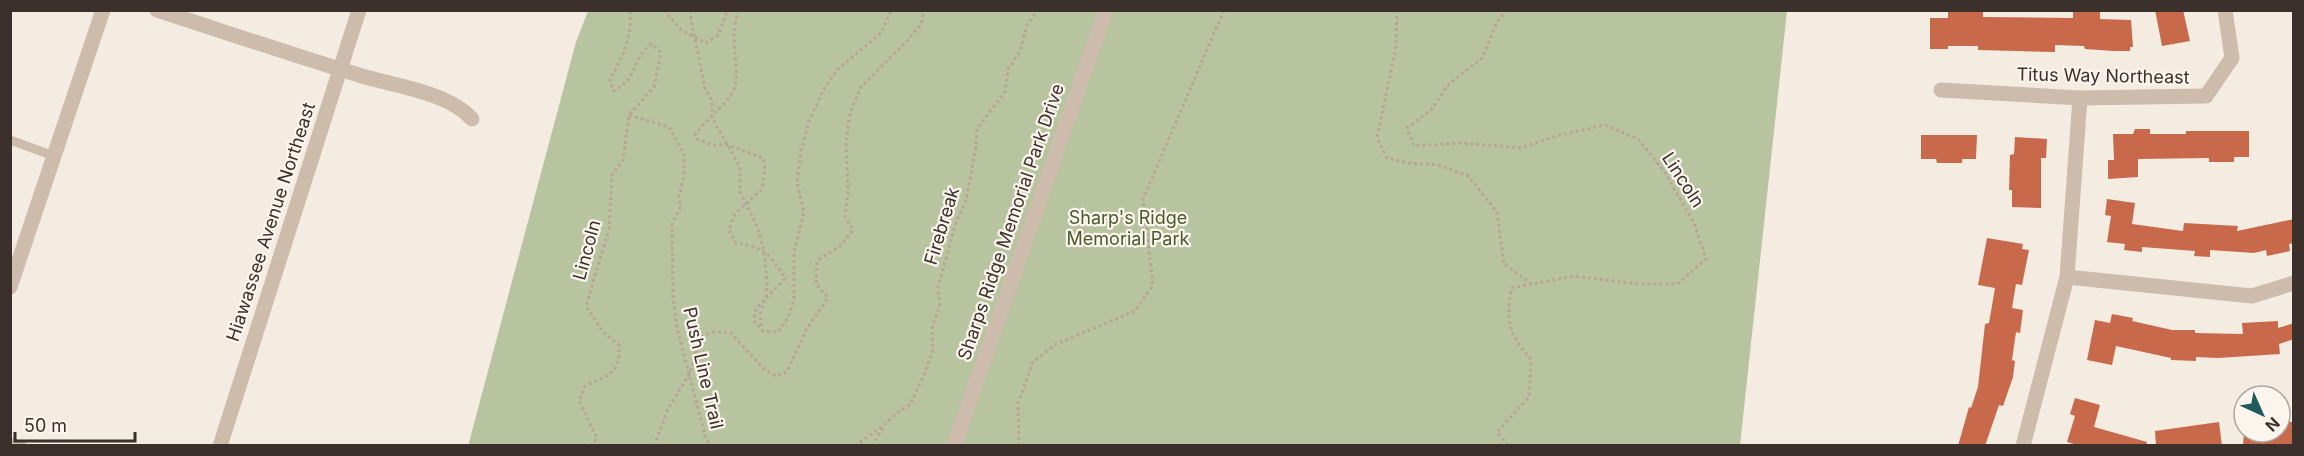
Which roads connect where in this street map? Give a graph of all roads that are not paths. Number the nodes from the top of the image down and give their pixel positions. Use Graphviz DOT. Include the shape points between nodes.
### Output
graph roads {
  1 [pos="103,10"];
  2 [pos="157,10"];
  3 [pos="359,10"];
  4 [pos="1106,10"];
  5 [pos="2225,10"];
  6 [pos="340,69"];
  7 [pos="1941,90"];
  8 [pos="2080,98"];
  9 [pos="472,118"];
  10 [pos="10,140"];
  11 [pos="54,156"];
  12 [pos="2067,277"];
  13 [pos="2294,283"];
  14 [pos="10,287"];
  15 [pos="10,442"];
  16 [pos="23,446"];
  17 [pos="220,446"];
  18 [pos="954,446"];
  19 [pos="2023,446"];
  1 -- 11 [label="street"];
  2 -- 6 [label="street"];
  3 -- 6 [label="street, Hiawassee Avenue Northeast"];
  4 -- 18 [label="street, Sharps Ridge Memorial Park Drive"];
  5 -- 8 [label="street, Titus Way Northeast" via="2232,58 2206,96"];
  6 -- 9 [label="street" via="434,97"];
  6 -- 17 [label="street, Hiawassee Avenue Northeast"];
  7 -- 8 [label="street, Titus Way Northeast"];
  8 -- 12 [label="street"];
  10 -- 11 [label="lane"];
  11 -- 14 [label="street"];
  12 -- 13 [label="street" via="2252,296"];
  12 -- 19 [label="street"];
  15 -- 16 [label="lane"];
}
